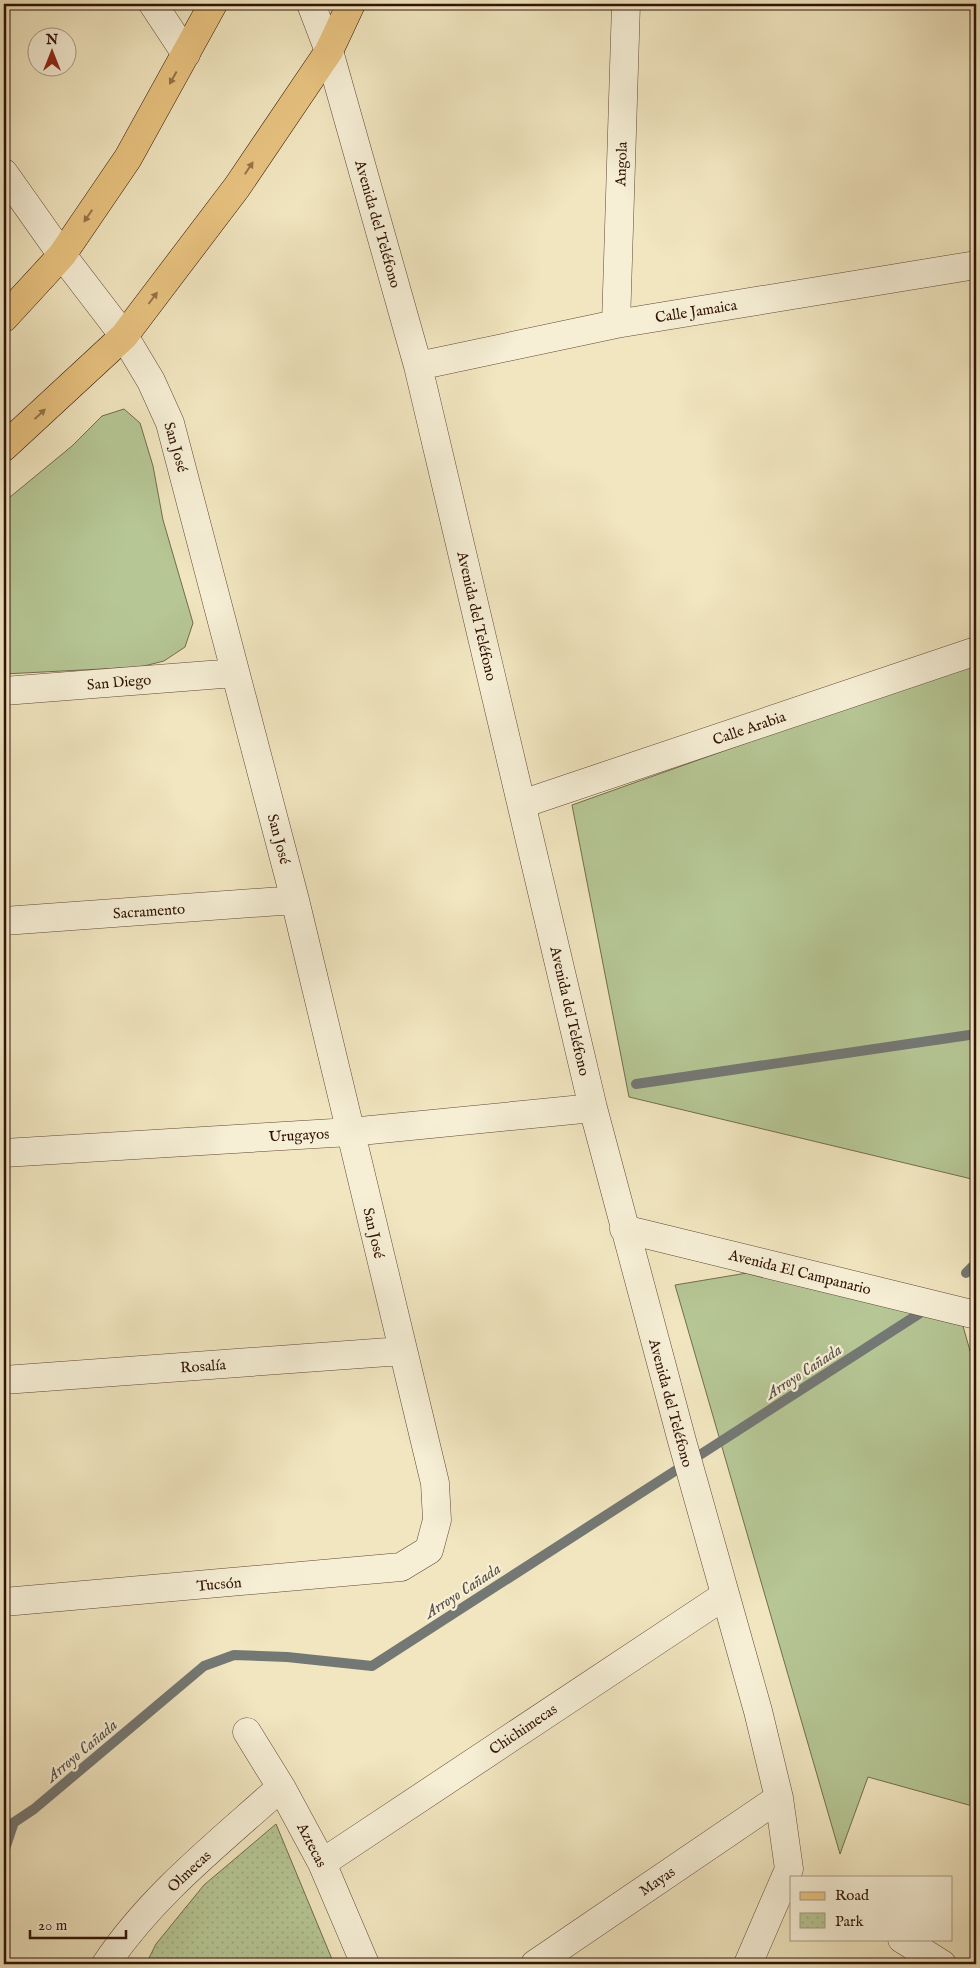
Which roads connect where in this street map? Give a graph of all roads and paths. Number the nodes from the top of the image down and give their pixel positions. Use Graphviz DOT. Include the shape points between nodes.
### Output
graph roads {
  1 [pos="153,4"];
  2 [pos="213,4"];
  3 [pos="311,4"];
  4 [pos="351,4"];
  5 [pos="626,4"];
  6 [pos="329,51"];
  7 [pos="186,54"];
  8 [pos="4,173"];
  9 [pos="62,255"];
  10 [pos="976,265"];
  11 [pos="4,318"];
  12 [pos="616,324"];
  13 [pos="124,336"];
  14 [pos="418,366"];
  15 [pos="4,448"];
  16 [pos="976,651"];
  17 [pos="235,673"];
  18 [pos="4,691"];
  19 [pos="522,804"];
  20 [pos="295,900"];
  21 [pos="4,921"];
  22 [pos="593,1108"];
  23 [pos="350,1132"];
  24 [pos="4,1153"];
  25 [pos="624,1229"];
  26 [pos="976,1315"];
  27 [pos="402,1352"];
  28 [pos="4,1380"];
  29 [pos="429,1550"];
  30 [pos="724,1596"];
  31 [pos="4,1602"];
  32 [pos="247,1732"];
  33 [pos="281,1787"];
  34 [pos="779,1798"];
  35 [pos="322,1863"];
  36 [pos="795,1873"];
  37 [pos="790,1883"];
  38 [pos="904,1940"];
  39 [pos="106,1964"];
  40 [pos="364,1964"];
  41 [pos="535,1964"];
  42 [pos="751,1964"];
  43 [pos="942,1964"];
  1 -- 7 [label="street"];
  2 -- 7 [label="main road"];
  3 -- 6 [label="street, Avenida del Teléfono"];
  4 -- 6 [label="main road"];
  5 -- 12 [label="street, Angola"];
  13 -- 6 [label="main road, one-way" via="237,187"];
  6 -- 14 [label="street, Avenida del Teléfono"];
  7 -- 9 [label="main road, one-way" via="128,158"];
  8 -- 9 [label="street, San José"];
  9 -- 11 [label="main road"];
  9 -- 13 [label="street, San José"];
  10 -- 12 [label="street, Calle Jamaica"];
  12 -- 14 [label="street, Calle Jamaica"];
  15 -- 13 [label="main road, one-way"];
  13 -- 17 [label="street, San José" via="151,381 170,423"];
  14 -- 19 [label="street, Avenida del Teléfono"];
  16 -- 19 [label="street, Calle Arabia"];
  17 -- 18 [label="street, San Diego"];
  17 -- 20 [label="street, San José"];
  19 -- 22 [label="street, Avenida del Teléfono"];
  20 -- 21 [label="street, Sacramento"];
  20 -- 23 [label="street, San José"];
  22 -- 23 [label="street, Urugayos"];
  22 -- 25 [label="street, Avenida del Teléfono"];
  23 -- 24 [label="street, Urugayos"];
  23 -- 27 [label="street, San José"];
  25 -- 26 [label="street, Avenida El Campanario"];
  25 -- 30 [label="street, Avenida del Teléfono"];
  27 -- 28 [label="street, Rosalía"];
  27 -- 29 [label="street, San José" via="435,1484 437,1520"];
  29 -- 31 [label="street, Tucsón" via="401,1567 366,1572"];
  30 -- 34 [label="street, Avenida del Teléfono" via="758,1711"];
  30 -- 35 [label="street, Chichimecas"];
  32 -- 33 [label="street, Aztecas"];
  33 -- 35 [label="street, Aztecas"];
  33 -- 39 [label="street, Olmecas" via="168,1890 121,1941"];
  34 -- 36 [label="street, Avenida del Teléfono"];
  34 -- 41 [label="street, Mayas"];
  35 -- 40 [label="street, Aztecas"];
  37 -- 42 [label="street, Avenida del Teléfono"];
  38 -- 43 [label="street"];
}
